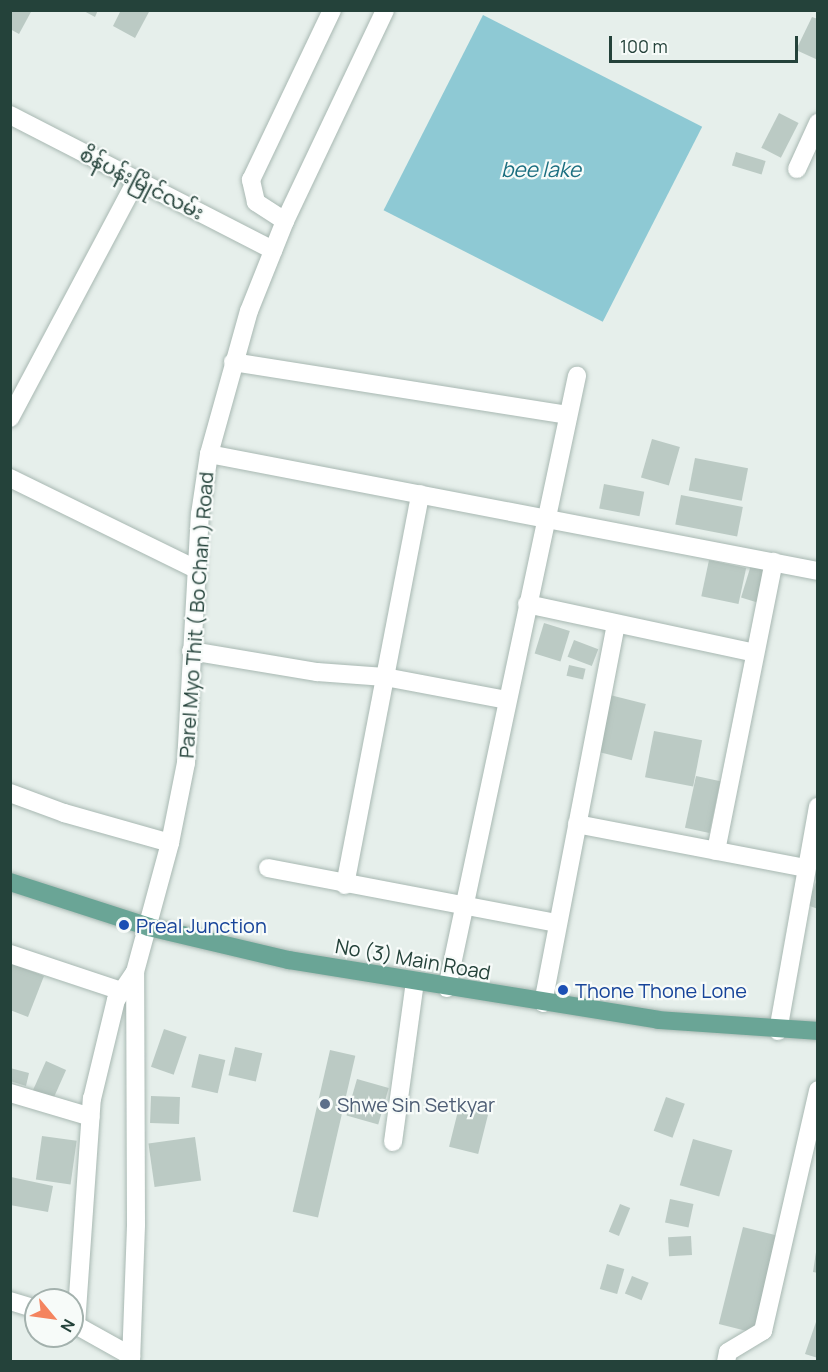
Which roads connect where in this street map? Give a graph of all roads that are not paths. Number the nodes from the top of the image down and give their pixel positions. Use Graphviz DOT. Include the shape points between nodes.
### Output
graph roads {
  1 [pos="332,10"];
  2 [pos="385,10"];
  3 [pos="10,115"];
  4 [pos="818,123"];
  5 [pos="796,169"];
  6 [pos="136,181"];
  7 [pos="285,221"];
  8 [pos="273,250"];
  9 [pos="233,362"];
  10 [pos="577,376"];
  11 [pos="568,415"];
  12 [pos="10,418"];
  13 [pos="209,454"];
  14 [pos="10,478"];
  15 [pos="420,494"];
  16 [pos="545,518"];
  17 [pos="774,562"];
  18 [pos="196,569"];
  19 [pos="818,571"];
  20 [pos="527,604"];
  21 [pos="616,624"];
  22 [pos="191,651"];
  23 [pos="755,653"];
  24 [pos="385,677"];
  25 [pos="507,700"];
  26 [pos="10,793"];
  27 [pos="818,807"];
  28 [pos="577,824"];
  29 [pos="170,843"];
  30 [pos="814,845"];
  31 [pos="716,851"];
  32 [pos="268,868"];
  33 [pos="806,868"];
  34 [pos="10,882"];
  35 [pos="345,885"];
  36 [pos="464,905"];
  37 [pos="557,923"];
  38 [pos="149,927"];
  39 [pos="10,954"];
  40 [pos="135,972"];
  41 [pos="415,982"];
  42 [pos="447,988"];
  43 [pos="122,991"];
  44 [pos="543,1003"];
  45 [pos="778,1030"];
  46 [pos="818,1031"];
  47 [pos="818,1090"];
  48 [pos="10,1093"];
  49 [pos="91,1117"];
  50 [pos="393,1142"];
  51 [pos="77,1288"];
  52 [pos="84,1330"];
  53 [pos="131,1359"];
  54 [pos="726,1362"];
  1 -- 7 [label="street" via="251,180 256,202"];
  2 -- 7 [label="street, Parel Myo Thit ( Bo Chan ) Road"];
  3 -- 6 [label="street, စိန်ပန်းမြိုင်လမ်း"];
  4 -- 5 [label="street"];
  6 -- 8 [label="street, စိန်ပန်းမြိုင်လမ်း"];
  6 -- 12 [label="street"];
  7 -- 8 [label="street, Parel Myo Thit ( Bo Chan ) Road"];
  8 -- 9 [label="street, Parel Myo Thit ( Bo Chan ) Road"];
  9 -- 11 [label="street"];
  9 -- 13 [label="street, Parel Myo Thit ( Bo Chan ) Road"];
  10 -- 11 [label="street"];
  11 -- 16 [label="street"];
  13 -- 15 [label="street"];
  13 -- 18 [label="street, Parel Myo Thit ( Bo Chan ) Road"];
  14 -- 18 [label="street"];
  15 -- 16 [label="street"];
  15 -- 24 [label="street"];
  16 -- 17 [label="street"];
  16 -- 20 [label="street"];
  17 -- 19 [label="street"];
  17 -- 23 [label="street"];
  18 -- 22 [label="street, Parel Myo Thit ( Bo Chan ) Road"];
  20 -- 21 [label="street"];
  20 -- 25 [label="street"];
  21 -- 23 [label="street"];
  21 -- 28 [label="street"];
  22 -- 24 [label="street" via="317,672"];
  22 -- 29 [label="street, Parel Myo Thit ( Bo Chan ) Road" via="186,763"];
  23 -- 31 [label="street"];
  24 -- 25 [label="street"];
  24 -- 35 [label="street"];
  25 -- 36 [label="street"];
  26 -- 29 [label="street"];
  27 -- 30 [label="street"];
  28 -- 31 [label="street"];
  28 -- 37 [label="street"];
  29 -- 38 [label="street, Parel Myo Thit ( Bo Chan ) Road"];
  30 -- 33 [label="street"];
  31 -- 33 [label="street"];
  32 -- 35 [label="street"];
  33 -- 45 [label="street"];
  34 -- 38 [label="main road, No (3) Main Road"];
  35 -- 36 [label="street"];
  36 -- 37 [label="street"];
  36 -- 42 [label="street"];
  37 -- 44 [label="street"];
  38 -- 40 [label="street, Parel Myo Thit ( Bo Chan ) Road"];
  38 -- 41 [label="main road, No (3) Main Road" via="289,960"];
  39 -- 43 [label="street"];
  40 -- 43 [label="street"];
  40 -- 53 [label="street" via="136,1224"];
  41 -- 42 [label="main road, No (3) Main Road"];
  41 -- 50 [label="street"];
  42 -- 44 [label="main road, No (3) Main Road"];
  43 -- 49 [label="street" via="116,1000"];
  44 -- 45 [label="main road, No (3) Main Road"];
  45 -- 46 [label="main road, No (3) Main Road"];
  47 -- 54 [label="street" via="763,1331 728,1352"];
  48 -- 49 [label="street"];
  49 -- 51 [label="street"];
  52 -- 53 [label="street"];
}
